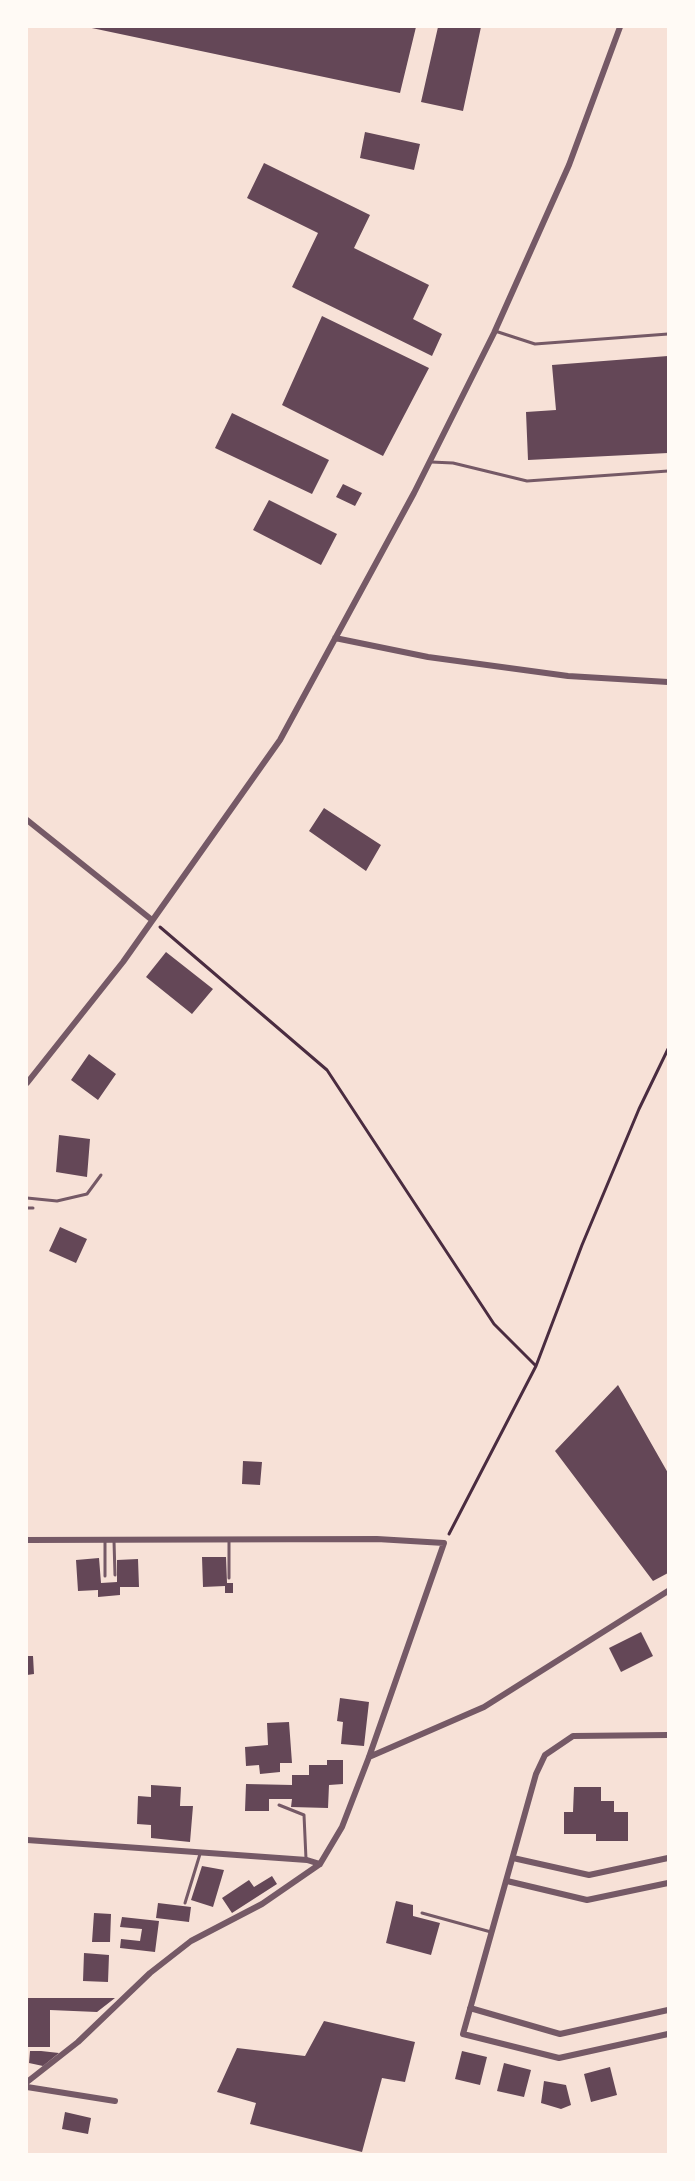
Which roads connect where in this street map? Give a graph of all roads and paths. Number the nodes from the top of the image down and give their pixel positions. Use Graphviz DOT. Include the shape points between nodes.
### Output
graph roads {
  1 [pos="620,27"];
  2 [pos="495,331"];
  3 [pos="668,334"];
  4 [pos="429,462"];
  5 [pos="668,471"];
  6 [pos="335,638"];
  7 [pos="668,682"];
  8 [pos="27,820"];
  9 [pos="152,920"];
  10 [pos="668,1048"];
  11 [pos="27,1083"];
  12 [pos="101,1175"];
  13 [pos="27,1198"];
  14 [pos="27,1208"];
  15 [pos="33,1208"];
  16 [pos="536,1366"];
  17 [pos="229,1538"];
  18 [pos="105,1539"];
  19 [pos="27,1540"];
  20 [pos="114,1540"];
  21 [pos="444,1544"];
  22 [pos="115,1575"];
  23 [pos="105,1576"];
  24 [pos="230,1578"];
  25 [pos="668,1591"];
  26 [pos="668,1735"];
  27 [pos="369,1757"];
  28 [pos="279,1805"];
  29 [pos="27,1840"];
  30 [pos="201,1852"];
  31 [pos="513,1858"];
  32 [pos="668,1858"];
  33 [pos="307,1860"];
  34 [pos="320,1864"];
  35 [pos="507,1881"];
  36 [pos="668,1883"];
  37 [pos="185,1903"];
  38 [pos="422,1913"];
  39 [pos="491,1932"];
  40 [pos="470,2008"];
  41 [pos="668,2010"];
  42 [pos="668,2034"];
  43 [pos="27,2082"];
  44 [pos="27,2087"];
  45 [pos="115,2101"];
  1 -- 2 [label="street" via="569,165"];
  2 -- 3 [label="lane" via="535,344"];
  2 -- 4 [label="street"];
  4 -- 5 [label="lane" via="527,481"];
  4 -- 6 [label="street"];
  6 -- 7 [label="street" via="428,657 568,676"];
  6 -- 9 [label="street" via="280,740"];
  8 -- 9 [label="street"];
  9 -- 11 [label="street"];
  9 -- 16 [label="path" via="327,1070 494,1324"];
  10 -- 16 [label="path" via="595,1214"];
  12 -- 13 [label="lane" via="87,1194 57,1201"];
  14 -- 15 [label="lane"];
  16 -- 21 [label="path"];
  17 -- 20 [label="street"];
  17 -- 21 [label="street" via="377,1539"];
  17 -- 24 [label="lane"];
  18 -- 19 [label="street"];
  18 -- 20 [label="street"];
  18 -- 23 [label="lane"];
  20 -- 22 [label="lane"];
  21 -- 27 [label="street"];
  25 -- 27 [label="street" via="483,1707"];
  26 -- 31 [label="street" via="573,1736 545,1755"];
  27 -- 34 [label="street" via="342,1827"];
  28 -- 33 [label="lane" via="304,1815"];
  29 -- 30 [label="street"];
  30 -- 33 [label="street"];
  30 -- 37 [label="lane"];
  31 -- 32 [label="street" via="590,1875"];
  31 -- 35 [label="street"];
  33 -- 34 [label="street"];
  34 -- 43 [label="street" via="262,1904 191,1941"];
  35 -- 36 [label="street" via="587,1900"];
  35 -- 39 [label="street"];
  38 -- 39 [label="lane"];
  39 -- 40 [label="street"];
  40 -- 41 [label="street" via="560,2034"];
  40 -- 42 [label="street" via="463,2034 559,2058"];
  44 -- 45 [label="street"];
}
